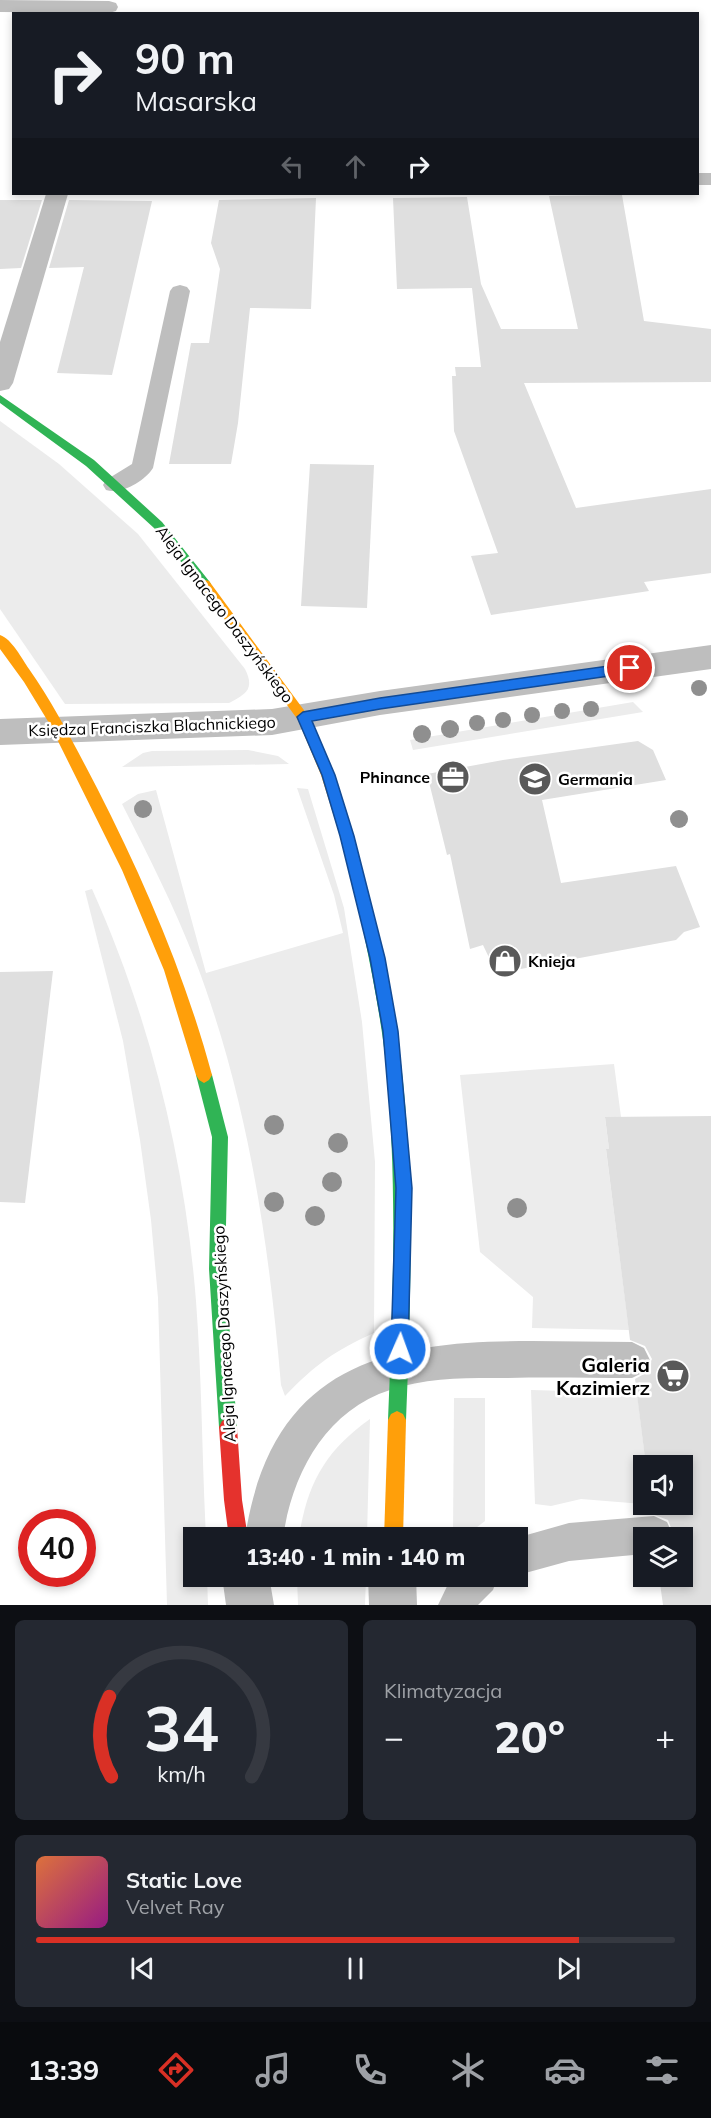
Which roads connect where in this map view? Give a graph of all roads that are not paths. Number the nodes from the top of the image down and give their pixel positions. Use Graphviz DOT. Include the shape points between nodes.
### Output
graph roads {
  1 [pos="0,6"];
  2 [pos="109,7"];
  3 [pos="57,195"];
  4 [pos="180,291"];
  5 [pos="10,328"];
  6 [pos="0,383"];
  7 [pos="0,398"];
  8 [pos="114,485"];
  9 [pos="0,640"];
  10 [pos="711,657"];
  11 [pos="303,717"];
  12 [pos="61,730"];
  13 [pos="0,732"];
  14 [pos="632,1360"];
  15 [pos="399,1369"];
  16 [pos="237,1527"];
  17 [pos="266,1527"];
  18 [pos="393,1527"];
  19 [pos="633,1536"];
  20 [pos="528,1552"];
  21 [pos="247,1587"];
  22 [pos="260,1587"];
  23 [pos="392,1587"];
  24 [pos="467,1587"];
  25 [pos="250,1605"];
  26 [pos="258,1605"];
  27 [pos="393,1605"];
  28 [pos="457,1605"];
  1 -- 2 [label="street"];
  3 -- 5 [label="street"];
  4 -- 8 [label="lane" via="142,468"];
  5 -- 6 [label="street"];
  7 -- 8 [label="street, Aleja Ignacego Daszyńskiego"];
  8 -- 11 [label="street, Aleja Ignacego Daszyńskiego" via="158,525 188,561"];
  9 -- 12 [label="street, Aleja Ignacego Daszyńskiego"];
  10 -- 11 [label="street, Księdza Franciszka Blachnickiego"];
  11 -- 12 [label="street, Księdza Franciszka Blachnickiego" via="272,722"];
  11 -- 15 [label="street, Aleja Ignacego Daszyńskiego" via="328,775 347,836 378,958 390,1031 404,1188"];
  12 -- 13 [label="street, Księdza Franciszka Blachnickiego"];
  12 -- 16 [label="street, Aleja Ignacego Daszyńskiego" via="132,872 169,961 200,1057 220,1137 217,1269"];
  14 -- 15 [label="lane" via="459,1359"];
  15 -- 17 [label="lane" via="356,1385 330,1401 305,1428 273,1489"];
  15 -- 18 [label="street, Aleja Ignacego Daszyńskiego"];
  19 -- 20 [label="lane" via="576,1538"];
  21 -- 25 [label="street"];
  22 -- 26 [label="lane"];
  23 -- 27 [label="street"];
  24 -- 28 [label="lane"];
}
